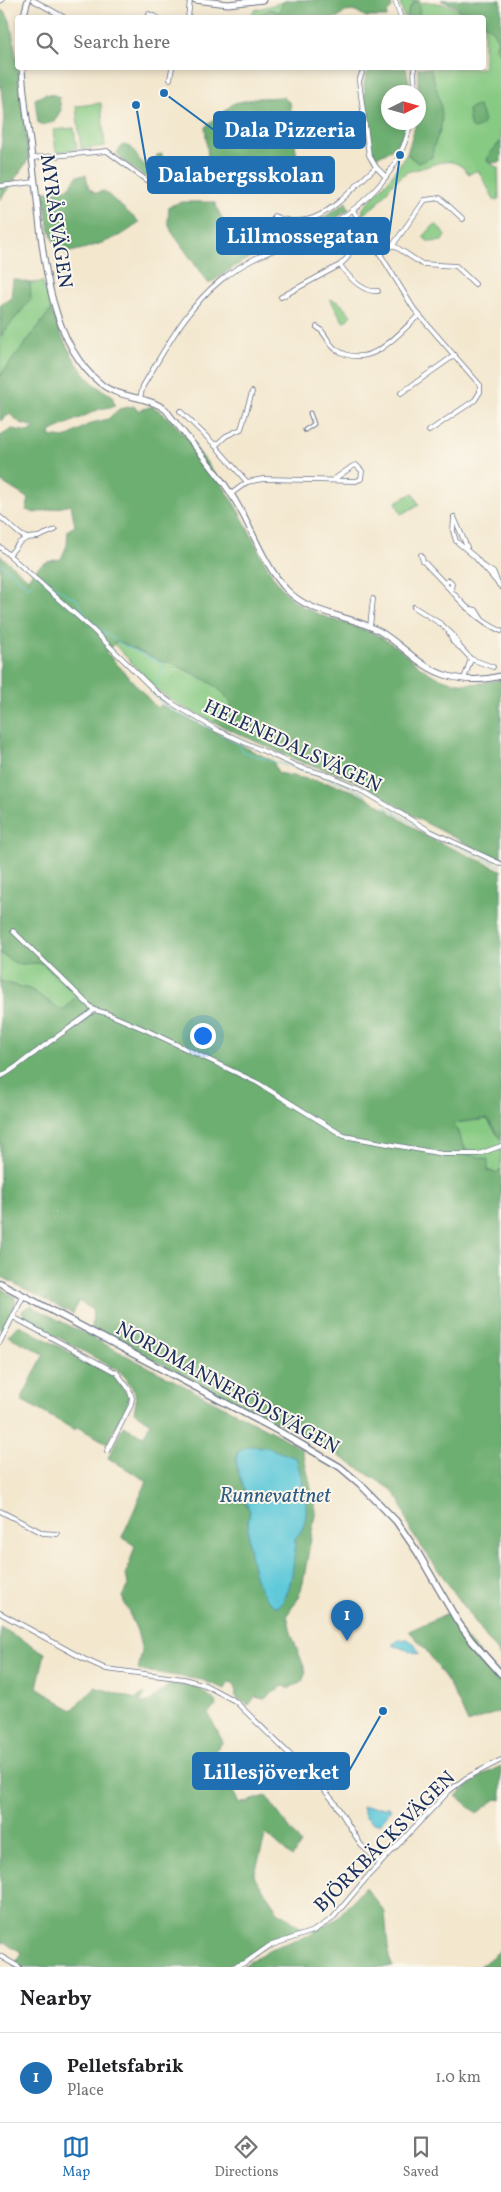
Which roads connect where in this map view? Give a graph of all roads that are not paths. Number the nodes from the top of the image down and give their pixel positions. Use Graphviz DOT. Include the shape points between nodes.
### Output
graph roads {
  1 [pos="28,0"];
  2 [pos="32,0"];
  3 [pos="190,0"];
  4 [pos="195,0"];
  5 [pos="263,0"];
  6 [pos="396,0"];
  7 [pos="24,15"];
  8 [pos="60,15"];
  9 [pos="188,15"];
  10 [pos="400,15"];
  11 [pos="22,70"];
  12 [pos="172,70"];
  13 [pos="414,70"];
  14 [pos="362,74"];
  15 [pos="170,79"];
  16 [pos="415,85"];
  17 [pos="410,130"];
  18 [pos="32,158"];
  19 [pos="376,167"];
  20 [pos="386,177"];
  21 [pos="146,180"];
  22 [pos="35,182"];
  23 [pos="0,186"];
  24 [pos="353,210"];
  25 [pos="274,216"];
  26 [pos="463,219"];
  27 [pos="367,233"];
  28 [pos="393,246"];
  29 [pos="380,254"];
  30 [pos="340,265"];
  31 [pos="475,284"];
  32 [pos="378,291"];
  33 [pos="281,297"];
  34 [pos="419,315"];
  35 [pos="317,327"];
  36 [pos="455,355"];
  37 [pos="252,392"];
  38 [pos="401,393"];
  39 [pos="140,398"];
  40 [pos="180,411"];
  41 [pos="310,413"];
  42 [pos="305,430"];
  43 [pos="429,431"];
  44 [pos="215,446"];
  45 [pos="333,480"];
  46 [pos="247,482"];
  47 [pos="231,494"];
  48 [pos="0,517"];
  49 [pos="55,530"];
  50 [pos="461,536"];
  51 [pos="27,538"];
  52 [pos="455,538"];
  53 [pos="0,547"];
  54 [pos="468,549"];
  55 [pos="9,555"];
  56 [pos="421,555"];
  57 [pos="500,585"];
  58 [pos="373,599"];
  59 [pos="414,607"];
  60 [pos="370,627"];
  61 [pos="501,631"];
  62 [pos="471,659"];
  63 [pos="493,667"];
  64 [pos="501,676"];
  65 [pos="464,679"];
  66 [pos="501,864"];
  67 [pos="13,931"];
  68 [pos="94,1010"];
  69 [pos="0,1076"];
  70 [pos="501,1146"];
  71 [pos="0,1283"];
  72 [pos="24,1295"];
  73 [pos="13,1317"];
  74 [pos="0,1342"];
  75 [pos="107,1451"];
  76 [pos="0,1511"];
  77 [pos="58,1534"];
  78 [pos="0,1613"];
  79 [pos="501,1674"];
  80 [pos="501,1760"];
  81 [pos="381,1863"];
  82 [pos="0,1956"];
  83 [pos="19,1967"];
  84 [pos="233,1967"];
  1 -- 7 [label="street"];
  2 -- 8 [label="street"];
  3 -- 9 [label="street"];
  4 -- 5 [label="street" via="228,4"];
  6 -- 10 [label="street"];
  11 -- 18 [label="street, MYRÅSVÄGEN"];
  12 -- 15 [label="street"];
  13 -- 16 [label="street"];
  14 -- 19 [label="street" via="367,144"];
  17 -- 20 [label="street" via="406,144"];
  18 -- 21 [label="street" via="107,151"];
  18 -- 22 [label="street, MYRÅSVÄGEN"];
  19 -- 20 [label="street"];
  19 -- 25 [label="street" via="346,197 314,218 291,222"];
  20 -- 24 [label="street" via="370,197"];
  22 -- 23 [label="street"];
  22 -- 39 [label="street, MYRÅSVÄGEN" via="46,274 69,342 101,385"];
  24 -- 27 [label="street"];
  24 -- 39 [label="street" via="321,230 245,263 220,280 190,309 179,325"];
  26 -- 28 [label="street" via="440,198 425,200"];
  27 -- 29 [label="street"];
  27 -- 30 [label="street" via="354,242"];
  28 -- 29 [label="street"];
  28 -- 31 [label="street" via="422,264 456,266"];
  29 -- 34 [label="street"];
  30 -- 32 [label="street" via="348,278 367,289"];
  30 -- 33 [label="street"];
  34 -- 35 [label="street" via="380,350 363,357 337,351"];
  34 -- 36 [label="street"];
  36 -- 38 [label="street"];
  36 -- 43 [label="street" via="478,382 480,392 476,400"];
  37 -- 44 [label="street" via="241,429"];
  39 -- 47 [label="street, MYRÅSVÄGEN" via="166,410"];
  40 -- 44 [label="street"];
  41 -- 42 [label="street" via="314,424"];
  44 -- 46 [label="street"];
  45 -- 45 [label="street" via="361,479 362,471 356,465"];
  45 -- 46 [label="street" via="262,479"];
  46 -- 47 [label="street"];
  47 -- 60 [label="street, MYRÅSVÄGEN" via="286,590 318,611"];
  48 -- 51 [label="street"];
  49 -- 51 [label="street"];
  50 -- 52 [label="street"];
  50 -- 52 [label="street" via="454,517"];
  50 -- 54 [label="street"];
  51 -- 55 [label="street"];
  52 -- 54 [label="street"];
  53 -- 55 [label="street, HELENEDALSVÄGEN"];
  54 -- 57 [label="street"];
  55 -- 66 [label="street, HELENEDALSVÄGEN" via="93,630 152,689 170,702 217,730 299,767 358,788 430,831"];
  56 -- 61 [label="street" via="445,584 451,580 451,590 465,607"];
  58 -- 60 [label="street"];
  59 -- 62 [label="street" via="450,633 453,642"];
  60 -- 65 [label="street, MYRÅSVÄGEN" via="435,671"];
  62 -- 63 [label="street"];
  62 -- 65 [label="street"];
  64 -- 65 [label="street, MYRÅSVÄGEN" via="485,680"];
  67 -- 68 [label="street"];
  68 -- 69 [label="street"];
  68 -- 70 [label="street" via="146,1030 258,1083 344,1136 443,1154 479,1154"];
  71 -- 72 [label="main road, NORDMANNERÖDSVÄGEN"];
  72 -- 73 [label="street"];
  72 -- 79 [label="main road, NORDMANNERÖDSVÄGEN" via="340,1467 396,1521 458,1622"];
  73 -- 74 [label="street"];
  73 -- 75 [label="street" via="104,1365 125,1381 132,1398 131,1405"];
  76 -- 77 [label="street" via="43,1533"];
  78 -- 81 [label="street" via="106,1669 184,1679 205,1685 235,1701 318,1782 361,1845"];
  80 -- 81 [label="street, BJÖRKBÄCKSVÄGEN" via="449,1791"];
  81 -- 84 [label="street, BJÖRKBÄCKSVÄGEN" via="332,1920 313,1931 269,1946"];
  82 -- 83 [label="street"];
}
